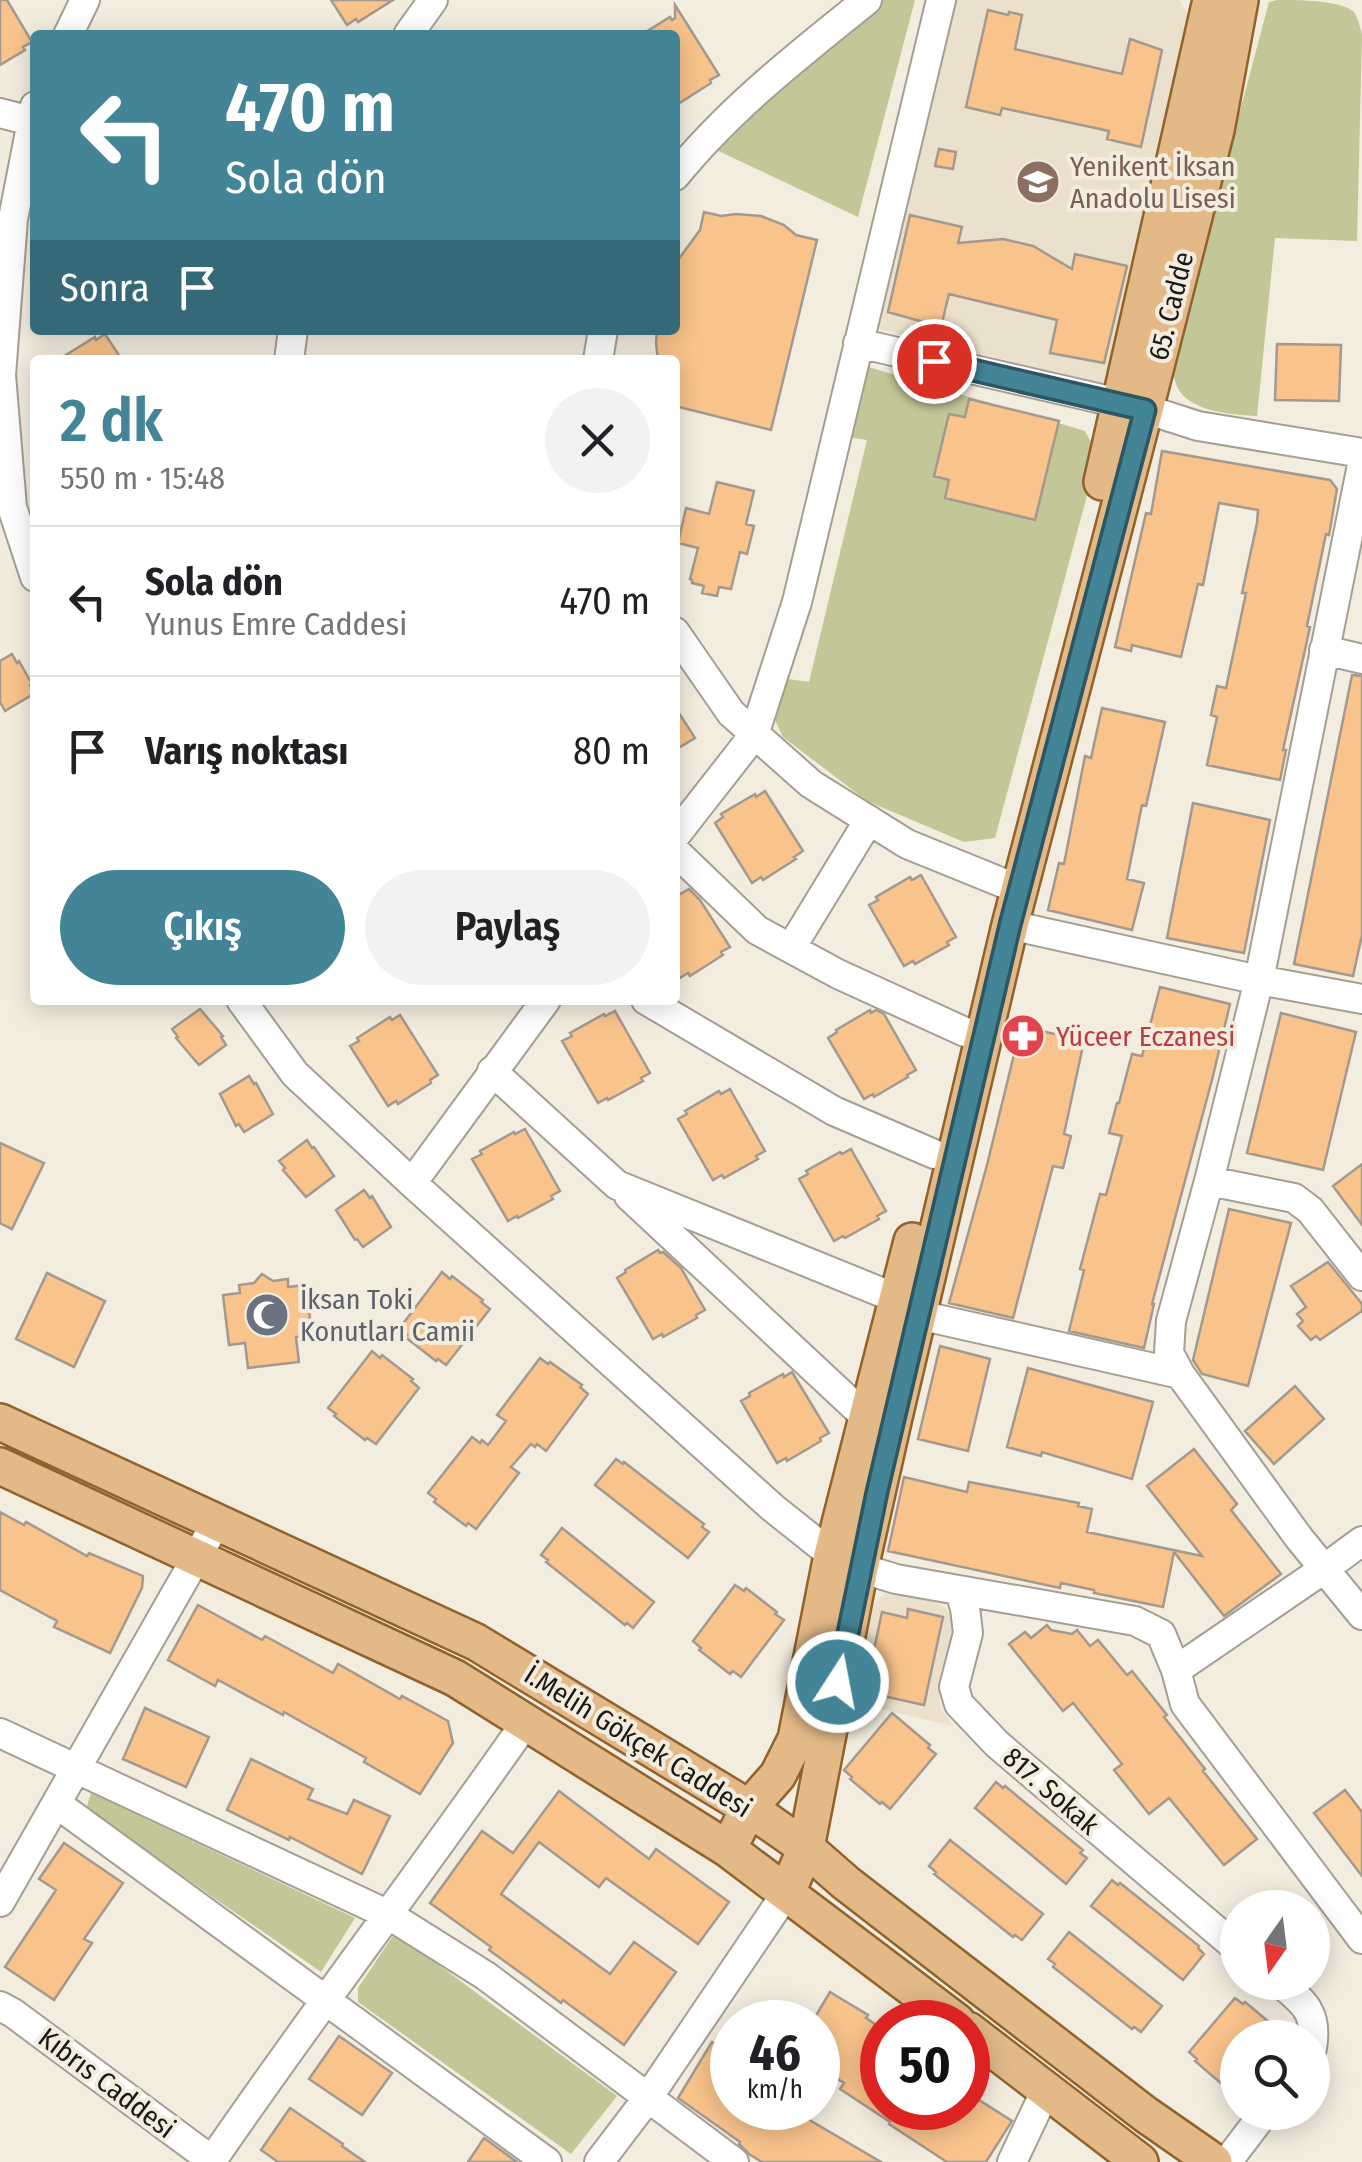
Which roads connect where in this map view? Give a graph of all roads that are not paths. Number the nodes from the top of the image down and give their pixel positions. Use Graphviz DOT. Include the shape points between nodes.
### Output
graph roads {
  1 [pos="85,0"];
  2 [pos="433,0"];
  3 [pos="867,0"];
  4 [pos="941,0"];
  5 [pos="1211,0"];
  6 [pos="1240,0"];
  7 [pos="70,30"];
  8 [pos="412,30"];
  9 [pos="0,113"];
  10 [pos="30,116"];
  11 [pos="30,136"];
  12 [pos="680,171"];
  13 [pos="858,343"];
  14 [pos="1133,407"];
  15 [pos="1362,454"];
  16 [pos="1362,465"];
  17 [pos="30,562"];
  18 [pos="680,639"];
  19 [pos="1324,650"];
  20 [pos="1362,659"];
  21 [pos="754,734"];
  22 [pos="869,820"];
  23 [pos="680,830"];
  24 [pos="680,856"];
  25 [pos="1004,883"];
  26 [pos="1010,925"];
  27 [pos="791,948"];
  28 [pos="1259,980"];
  29 [pos="1362,999"];
  30 [pos="246,1005"];
  31 [pos="542,1005"];
  32 [pos="654,1005"];
  33 [pos="965,1032"];
  34 [pos="492,1072"];
  35 [pos="934,1154"];
  36 [pos="1209,1181"];
  37 [pos="412,1183"];
  38 [pos="617,1185"];
  39 [pos="1362,1276"];
  40 [pos="909,1307"];
  41 [pos="1180,1374"];
  42 [pos="868,1418"];
  43 [pos="0,1422"];
  44 [pos="0,1466"];
  45 [pos="216,1523"];
  46 [pos="1362,1540"];
  47 [pos="198,1558"];
  48 [pos="846,1562"];
  49 [pos="1324,1569"];
  50 [pos="959,1590"];
  51 [pos="1362,1615"];
  52 [pos="1176,1670"];
  53 [pos="526,1722"];
  54 [pos="0,1734"];
  55 [pos="77,1770"];
  56 [pos="56,1804"];
  57 [pos="749,1808"];
  58 [pos="806,1848"];
  59 [pos="728,1849"];
  60 [pos="788,1892"];
  61 [pos="0,1902"];
  62 [pos="389,1915"];
  63 [pos="1220,1934"];
  64 [pos="1362,1939"];
  65 [pos="326,2000"];
  66 [pos="928,2000"];
  67 [pos="0,2006"];
  68 [pos="990,2047"];
  69 [pos="1046,2090"];
  70 [pos="647,2098"];
  71 [pos="1251,2130"];
  72 [pos="212,2162"];
  73 [pos="546,2162"];
  74 [pos="599,2162"];
  75 [pos="734,2162"];
  76 [pos="1012,2162"];
  77 [pos="1140,2162"];
  78 [pos="1214,2162"];
  79 [pos="1227,2162"];
  1 -- 7 [label="street"];
  2 -- 8 [label="street"];
  3 -- 12 [label="street" via="728,118"];
  4 -- 13 [label="street"];
  5 -- 14 [label="main road, 65. Cadde"];
  6 -- 14 [label="main road, 65. Cadde" via="1216,130"];
  9 -- 10 [label="street"];
  11 -- 17 [label="street" via="13,219 1,375 12,507"];
  13 -- 14 [label="street"];
  13 -- 21 [label="street" via="796,602"];
  14 -- 15 [label="street" via="1198,426"];
  14 -- 25 [label="main road, 65. Cadde"];
  14 -- 26 [label="main road, 65. Cadde"];
  16 -- 19 [label="street"];
  18 -- 21 [label="street" via="731,714"];
  19 -- 20 [label="street"];
  19 -- 28 [label="street"];
  21 -- 22 [label="street" via="811,784"];
  21 -- 23 [label="street"];
  22 -- 25 [label="street" via="907,844"];
  22 -- 27 [label="street"];
  24 -- 27 [label="street" via="758,930"];
  25 -- 33 [label="main road, 65. Cadde"];
  26 -- 28 [label="street"];
  26 -- 40 [label="main road, 65. Cadde"];
  27 -- 33 [label="street"];
  28 -- 29 [label="street"];
  28 -- 36 [label="street"];
  30 -- 37 [label="street" via="295,1074"];
  31 -- 34 [label="street"];
  32 -- 35 [label="street" via="834,1111"];
  33 -- 35 [label="main road, 65. Cadde"];
  34 -- 37 [label="street"];
  34 -- 38 [label="street"];
  35 -- 40 [label="main road, 65. Cadde"];
  36 -- 39 [label="street" via="1294,1198"];
  36 -- 41 [label="street" via="1171,1321 1169,1353"];
  37 -- 48 [label="street" via="773,1508"];
  38 -- 40 [label="street"];
  38 -- 42 [label="street"];
  40 -- 41 [label="street"];
  40 -- 42 [label="main road, 65. Cadde"];
  40 -- 48 [label="main road, 65. Cadde"];
  41 -- 49 [label="street"];
  42 -- 48 [label="main road, 65. Cadde"];
  43 -- 45 [label="main road, İ.Melih Gökçek Caddesi"];
  44 -- 47 [label="main road, İ.Melih Gökçek Caddesi"];
  45 -- 47 [label="street"];
  45 -- 57 [label="main road, İ.Melih Gökçek Caddesi" via="476,1642"];
  46 -- 49 [label="street"];
  47 -- 53 [label="main road, İ.Melih Gökçek Caddesi" via="455,1678"];
  47 -- 55 [label="street"];
  48 -- 50 [label="street"];
  48 -- 57 [label="main road, 65. Cadde" via="796,1739 778,1775"];
  48 -- 58 [label="main road, 65. Cadde"];
  49 -- 51 [label="street"];
  49 -- 52 [label="street"];
  50 -- 52 [label="street" via="1135,1621 1161,1634"];
  50 -- 63 [label="street, 817. Sokak" via="968,1633 954,1686 959,1704 996,1744"];
  52 -- 64 [label="street" via="1185,1704"];
  53 -- 59 [label="main road, İ.Melih Gökçek Caddesi"];
  53 -- 62 [label="street"];
  54 -- 55 [label="street"];
  55 -- 56 [label="street"];
  55 -- 62 [label="street"];
  56 -- 61 [label="street"];
  56 -- 65 [label="street"];
  57 -- 58 [label="main road, İ.Melih Gökçek Caddesi"];
  57 -- 59 [label="main road, 65. Cadde"];
  58 -- 60 [label="main road, 65. Cadde"];
  58 -- 78 [label="main road, İ.Melih Gökçek Caddesi"];
  59 -- 60 [label="main road, İ.Melih Gökçek Caddesi"];
  60 -- 66 [label="main road, İ.Melih Gökçek Caddesi"];
  60 -- 70 [label="street"];
  62 -- 65 [label="street"];
  62 -- 70 [label="street" via="486,1976"];
  65 -- 72 [label="street"];
  65 -- 73 [label="street"];
  67 -- 72 [label="street, Kıbrıs Caddesi"];
  68 -- 69 [label="main road"];
  69 -- 76 [label="street"];
  69 -- 77 [label="main road"];
  70 -- 74 [label="street"];
  70 -- 75 [label="street"];
  71 -- 79 [label="street"];
}
